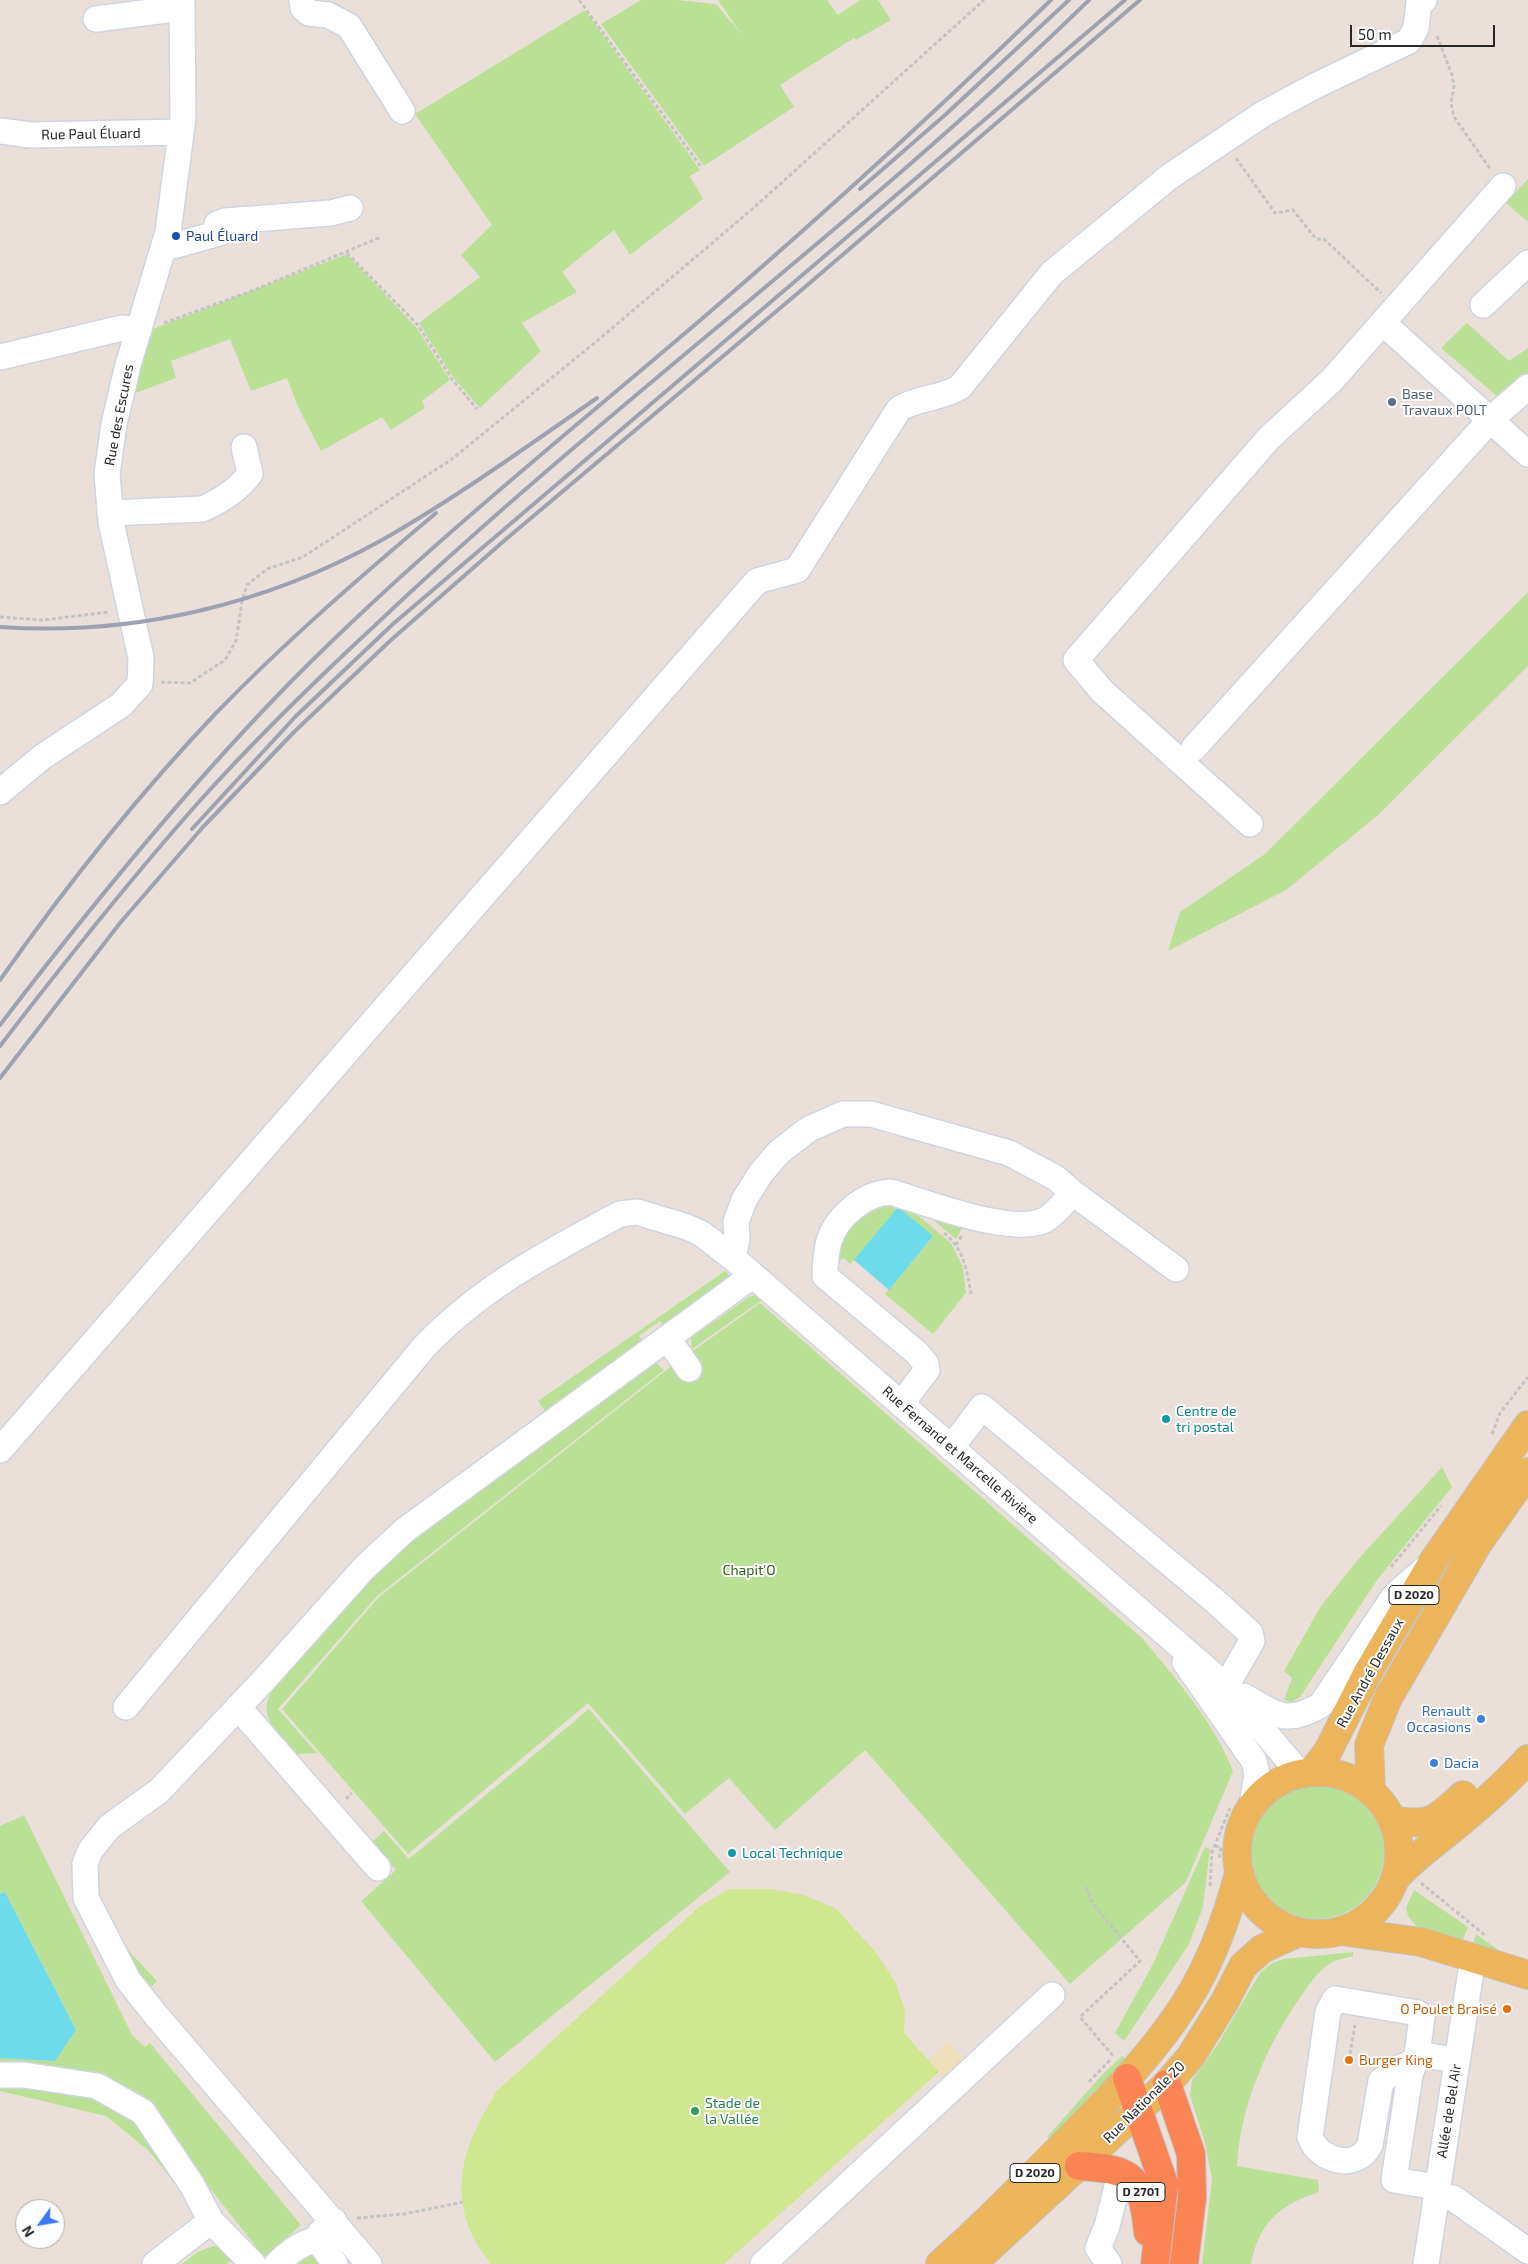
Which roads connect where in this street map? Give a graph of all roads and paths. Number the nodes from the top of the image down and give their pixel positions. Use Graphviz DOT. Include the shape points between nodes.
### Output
graph roads {
  1 [pos="302,0"];
  2 [pos="579,0"];
  3 [pos="984,0"];
  4 [pos="1424,0"];
  5 [pos="182,4"];
  6 [pos="96,19"];
  7 [pos="1435,32"];
  8 [pos="402,111"];
  9 [pos="0,131"];
  10 [pos="181,132"];
  11 [pos="1224,141"];
  12 [pos="702,168"];
  13 [pos="1503,186"];
  14 [pos="350,208"];
  15 [pos="381,237"];
  16 [pos="164,245"];
  17 [pos="347,253"];
  18 [pos="1528,262"];
  19 [pos="1483,304"];
  20 [pos="1389,315"];
  21 [pos="150,327"];
  22 [pos="0,357"];
  23 [pos="1528,387"];
  24 [pos="477,409"];
  25 [pos="1491,419"];
  26 [pos="244,447"];
  27 [pos="1528,454"];
  28 [pos="110,513"];
  29 [pos="111,612"];
  30 [pos="0,617"];
  31 [pos="141,677"];
  32 [pos="1194,748"];
  33 [pos="0,792"];
  34 [pos="1250,824"];
  35 [pos="1073,1193"];
  36 [pos="938,1228"];
  37 [pos="733,1258"];
  38 [pos="1176,1269"];
  39 [pos="752,1276"];
  40 [pos="971,1294"];
  41 [pos="668,1339"];
  42 [pos="689,1369"];
  43 [pos="1528,1377"];
  44 [pos="901,1404"];
  45 [pos="1528,1425"];
  46 [pos="1490,1438"];
  47 [pos="952,1448"];
  48 [pos="0,1450"];
  49 [pos="1528,1472"];
  50 [pos="1447,1499"];
  51 [pos="1434,1560"];
  52 [pos="1386,1574"];
  53 [pos="1166,1636"];
  54 [pos="1226,1686"];
  55 [pos="126,1707"];
  56 [pos="238,1708"];
  57 [pos="1528,1738"];
  58 [pos="1528,1759"];
  59 [pos="1306,1773"];
  60 [pos="1371,1792"];
  61 [pos="1252,1805"];
  62 [pos="1392,1820"];
  63 [pos="1215,1846"];
  64 [pos="378,1868"];
  65 [pos="1239,1873"];
  66 [pos="1399,1885"];
  67 [pos="1086,1887"];
  68 [pos="1210,1889"];
  69 [pos="1340,1931"];
  70 [pos="1299,1932"];
  71 [pos="1421,1942"];
  72 [pos="1482,1949"];
  73 [pos="1528,1976"];
  74 [pos="1052,1995"];
  75 [pos="1357,2017"];
  76 [pos="1119,2052"];
  77 [pos="1350,2054"];
  78 [pos="1415,2058"];
  79 [pos="1456,2060"];
  80 [pos="1121,2067"];
  81 [pos="0,2076"];
  82 [pos="1167,2084"];
  83 [pos="1085,2087"];
  84 [pos="1138,2111"];
  85 [pos="1079,2166"];
  86 [pos="1121,2171"];
  87 [pos="1436,2192"];
  88 [pos="462,2202"];
  89 [pos="211,2221"];
  90 [pos="334,2221"];
  91 [pos="317,2239"];
  92 [pos="1528,2251"];
  93 [pos="155,2264"];
  94 [pos="253,2264"];
  95 [pos="278,2264"];
  96 [pos="335,2264"];
  97 [pos="369,2264"];
  98 [pos="763,2264"];
  99 [pos="940,2264"];
  100 [pos="972,2264"];
  101 [pos="1109,2264"];
  102 [pos="1154,2264"];
  103 [pos="1184,2264"];
  104 [pos="1426,2264"];
  1 -- 8 [label="street" via="303,8 309,13 328,15 349,26"];
  2 -- 12 [label="path"];
  3 -- 31 [label="path" via="758,204 452,459 303,557 267,569 247,585 236,641 225,660 190,683 156,682"];
  4 -- 11 [label="street" via="1419,2 1416,28 1408,41 1263,114"];
  5 -- 6 [label="street"];
  5 -- 10 [label="street, Rue des Escures"];
  7 -- 13 [label="path" via="1452,75 1454,117"];
  9 -- 10 [label="street, Rue Paul Éluard" via="31,135"];
  10 -- 16 [label="street, Rue des Escures"];
  11 -- 20 [label="path" via="1276,213 1293,210 1316,239 1324,239"];
  11 -- 48 [label="street" via="1169,177 1052,273 960,387 949,394 909,403 899,409 797,570 757,581"];
  13 -- 20 [label="street"];
  14 -- 16 [label="street" via="331,213 225,221 217,224 218,233 173,246"];
  15 -- 17 [label="path"];
  16 -- 21 [label="street, Rue des Escures"];
  17 -- 21 [label="path"];
  17 -- 24 [label="path" via="417,324 452,379"];
  18 -- 19 [label="street"];
  20 -- 25 [label="street"];
  20 -- 34 [label="street" via="1332,380 1269,438 1076,660 1102,691"];
  21 -- 22 [label="street" via="122,328"];
  21 -- 28 [label="street, Rue des Escures" via="128,365 107,474"];
  23 -- 25 [label="street"];
  25 -- 27 [label="street"];
  25 -- 32 [label="street"];
  26 -- 28 [label="street" via="250,474 239,488 212,505 202,509"];
  28 -- 31 [label="street, Rue des Escures" via="141,658"];
  29 -- 30 [label="path" via="43,620"];
  31 -- 33 [label="street" via="136,691 122,705 56,748"];
  35 -- 37 [label="street" via="1056,1178 1009,1153 871,1114 843,1114 808,1128 779,1152 761,1173 744,1200 736,1222"];
  35 -- 38 [label="street"];
  35 -- 44 [label="street" via="1044,1210 1041,1222 1012,1225 969,1216 891,1192 866,1200 843,1217 830,1239 825,1276 921,1357 928,1370"];
  36 -- 40 [label="path" via="952,1240 966,1262"];
  37 -- 39 [label="street, Rue Fernand et Marcelle Rivière"];
  37 -- 55 [label="street, Rue Fernand et Marcelle Rivière" via="702,1234 687,1227 637,1212 620,1214 522,1267 460,1312 424,1346"];
  39 -- 41 [label="street"];
  39 -- 44 [label="street, Rue Fernand et Marcelle Rivière"];
  41 -- 42 [label="street"];
  41 -- 56 [label="street" via="405,1530 364,1568"];
  43 -- 46 [label="path" via="1500,1413"];
  44 -- 47 [label="street, Rue Fernand et Marcelle Rivière"];
  45 -- 51 [label="main road, Rue André Dessaux / D 2020"];
  47 -- 53 [label="street, Rue Fernand et Marcelle Rivière"];
  47 -- 54 [label="street" via="982,1407 1215,1600 1250,1634 1252,1642"];
  49 -- 60 [label="main road, Rue André Dessaux / D 2020" via="1477,1545 1388,1698 1369,1745"];
  50 -- 52 [label="path"];
  51 -- 54 [label="street" via="1395,1595 1326,1699 1309,1712 1284,1716 1271,1713"];
  51 -- 59 [label="main road, Rue André Dessaux / D 2020" via="1368,1672 1328,1750"];
  53 -- 54 [label="street, Rue Fernand et Marcelle Rivière"];
  53 -- 61 [label="street, Rue Fernand et Marcelle Rivière" via="1254,1761 1257,1774"];
  54 -- 59 [label="street, Rue Fernand et Marcelle Rivière"];
  56 -- 64 [label="street"];
  56 -- 90 [label="street" via="159,1791 100,1836 85,1864 86,1898 134,1987"];
  57 -- 62 [label="main road" via="1436,1818 1415,1824"];
  58 -- 66 [label="main road, Rue Nationale 20" via="1465,1819 1411,1861"];
  59 -- 60 [label="main road" via="1343,1776"];
  59 -- 61 [label="main road, Rue Nationale 20 / D 2020" via="1274,1785"];
  60 -- 62 [label="main road"];
  61 -- 65 [label="main road, Rue Nationale 20 / D 2020" via="1241,1826 1237,1850"];
  62 -- 66 [label="main road" via="1398,1850"];
  63 -- 68 [label="path"];
  65 -- 70 [label="main road, Rue Nationale 20 / D 2020" via="1255,1905 1282,1926"];
  65 -- 80 [label="main road, Rue Nationale 20 / D 2020" via="1228,1914 1211,1956 1186,2002"];
  66 -- 69 [label="main road, Rue Nationale 20 / D 2020" via="1362,1922"];
  66 -- 71 [label="main road" via="1406,1928"];
  66 -- 72 [label="path" via="1430,1892"];
  67 -- 80 [label="path" via="1092,1904 1140,1961 1080,2017"];
  69 -- 70 [label="main road, Rue Nationale 20 / D 2020" via="1326,1934"];
  69 -- 71 [label="main road"];
  70 -- 82 [label="main road, Rue Nationale 20 / D 2020" via="1262,1949 1243,1966 1191,2056"];
  71 -- 72 [label="main road"];
  72 -- 73 [label="main road"];
  72 -- 79 [label="street, Allée de Bel Air"];
  74 -- 98 [label="street"];
  75 -- 77 [label="path"];
  76 -- 80 [label="path"];
  78 -- 78 [label="street" via="1422,2017 1418,2013 1335,1999 1328,2012 1318,2074 1310,2137 1314,2148 1328,2158 1342,2160 1353,2160 1367,2152 1381,2081"];
  78 -- 79 [label="street"];
  78 -- 87 [label="street" via="1394,2180"];
  79 -- 87 [label="street, Allée de Bel Air"];
  80 -- 83 [label="path"];
  80 -- 84 [label="highway, D 2701"];
  80 -- 99 [label="main road, Rue Nationale 20 / D 2020" via="977,2232"];
  81 -- 89 [label="street" via="24,2075 97,2086 143,2112 192,2185"];
  82 -- 84 [label="main road, Rue Nationale 20"];
  82 -- 103 [label="highway" via="1191,2154 1192,2198"];
  84 -- 85 [label="main road, Rue Nationale 20 / D 2020"];
  84 -- 102 [label="highway, D 2701" via="1164,2184"];
  85 -- 86 [label="highway, D 2701"];
  85 -- 100 [label="main road, Rue Nationale 20 / D 2020"];
  86 -- 101 [label="street" via="1098,2248"];
  86 -- 102 [label="highway, D 2701" via="1134,2181 1144,2196"];
  87 -- 92 [label="street" via="1453,2198"];
  87 -- 104 [label="street, Allée de Bel Air"];
  88 -- 90 [label="path" via="404,2214"];
  89 -- 93 [label="street"];
  89 -- 94 [label="street"];
  90 -- 91 [label="street"];
  90 -- 97 [label="street"];
  91 -- 95 [label="street" via="304,2242"];
  91 -- 96 [label="street"];
}
